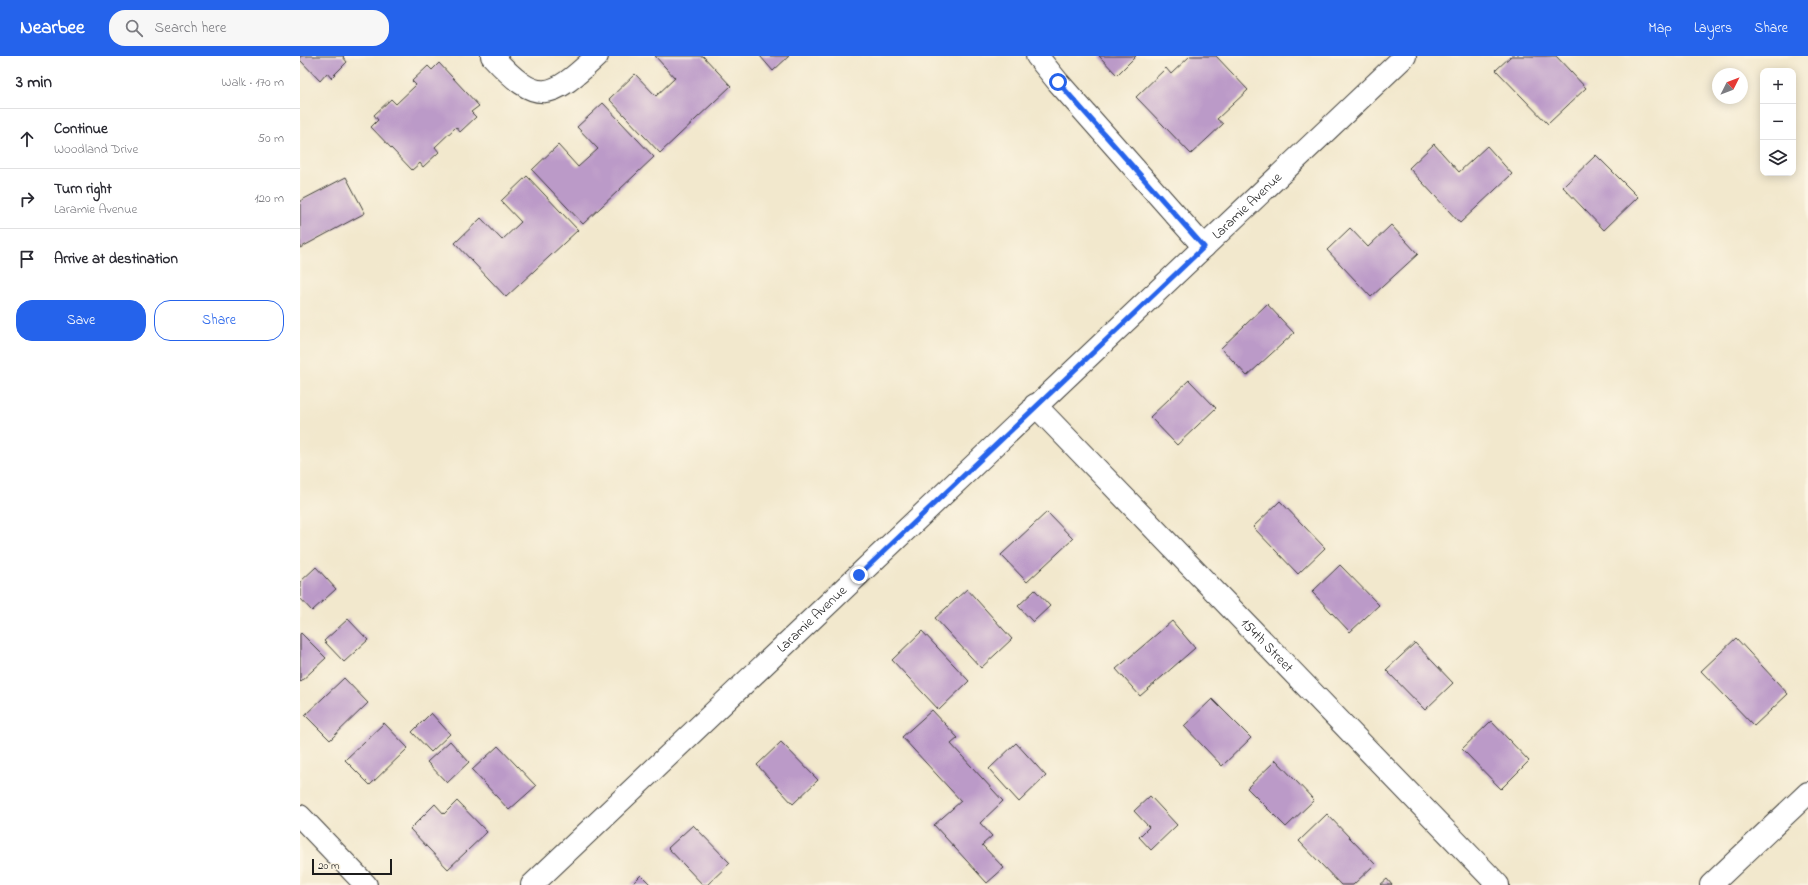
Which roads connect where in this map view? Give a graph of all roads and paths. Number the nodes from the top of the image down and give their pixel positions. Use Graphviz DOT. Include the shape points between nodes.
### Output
graph roads {
  1 [pos="492,56"];
  2 [pos="597,56"];
  3 [pos="1037,56"];
  4 [pos="1405,56"];
  5 [pos="1204,247"];
  6 [pos="1035,406"];
  7 [pos="1808,793"];
  8 [pos="300,816"];
  9 [pos="366,885"];
  10 [pos="532,885"];
  11 [pos="1498,885"];
  12 [pos="1711,885"];
  1 -- 2 [label="street" via="508,74 536,92 563,86"];
  3 -- 5 [label="street"];
  4 -- 5 [label="street, Laramie Avenue"];
  5 -- 6 [label="street, Laramie Avenue"];
  6 -- 10 [label="street, Laramie Avenue"];
  6 -- 11 [label="street, 154th Street"];
  7 -- 12 [label="street"];
  8 -- 9 [label="street"];
}
